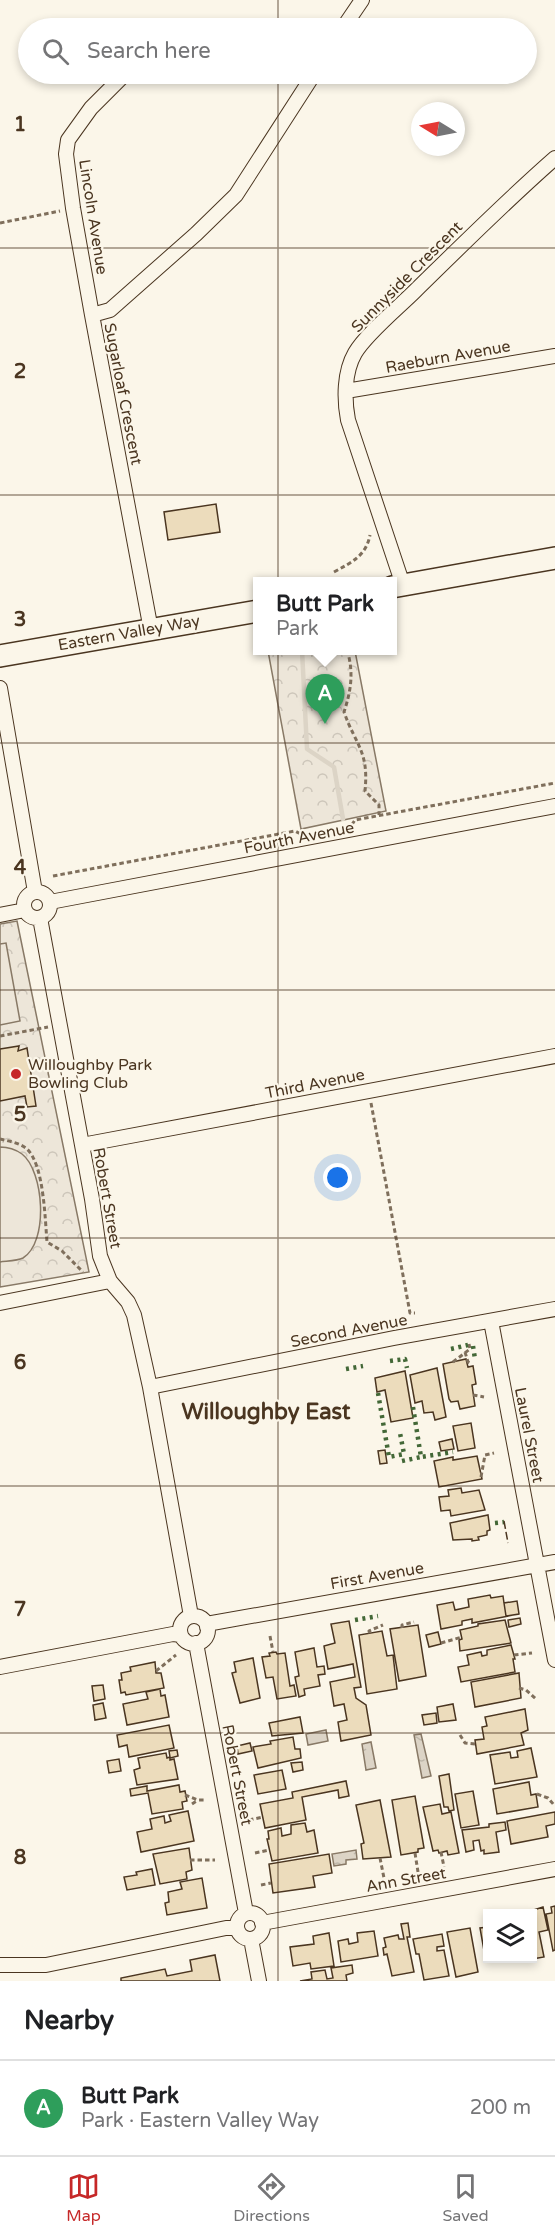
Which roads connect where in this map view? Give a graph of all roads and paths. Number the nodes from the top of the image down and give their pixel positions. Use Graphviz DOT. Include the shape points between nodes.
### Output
graph roads {
  1 [pos="362,0"];
  2 [pos="350,18"];
  3 [pos="115,84"];
  4 [pos="308,84"];
  5 [pos="555,158"];
  6 [pos="73,208"];
  7 [pos="0,223"];
  8 [pos="92,315"];
  9 [pos="555,356"];
  10 [pos="346,391"];
  11 [pos="367,526"];
  12 [pos="555,558"];
  13 [pos="334,572"];
  14 [pos="395,577"];
  15 [pos="398,586"];
  16 [pos="253,612"];
  17 [pos="151,630"];
  18 [pos="348,655"];
  19 [pos="0,656"];
  20 [pos="0,688"];
  21 [pos="555,783"];
  22 [pos="555,806"];
  23 [pos="379,815"];
  24 [pos="53,876"];
  25 [pos="35,892"];
  26 [pos="50,902"];
  27 [pos="25,910"];
  28 [pos="0,915"];
  29 [pos="40,918"];
  30 [pos="60,1025"];
  31 [pos="0,1036"];
  32 [pos="555,1056"];
  33 [pos="369,1090"];
  34 [pos="0,1139"];
  35 [pos="82,1145"];
  36 [pos="85,1274"];
  37 [pos="110,1281"];
  38 [pos="0,1303"];
  39 [pos="555,1309"];
  40 [pos="416,1313"];
  41 [pos="491,1321"];
  42 [pos="469,1344"];
  43 [pos="465,1352"];
  44 [pos="453,1362"];
  45 [pos="472,1364"];
  46 [pos="150,1387"];
  47 [pos="473,1395"];
  48 [pos="484,1396"];
  49 [pos="494,1453"];
  50 [pos="481,1477"];
  51 [pos="555,1562"];
  52 [pos="537,1565"];
  53 [pos="191,1616"];
  54 [pos="414,1622"];
  55 [pos="383,1625"];
  56 [pos="207,1628"];
  57 [pos="402,1628"];
  58 [pos="370,1633"];
  59 [pos="181,1635"];
  60 [pos="270,1636"];
  61 [pos="462,1637"];
  62 [pos="195,1643"];
  63 [pos="441,1643"];
  64 [pos="273,1652"];
  65 [pos="532,1653"];
  66 [pos="176,1654"];
  67 [pos="514,1655"];
  68 [pos="555,1660"];
  69 [pos="0,1667"];
  70 [pos="156,1671"];
  71 [pos="519,1688"];
  72 [pos="537,1700"];
  73 [pos="460,1736"];
  74 [pos="475,1744"];
  75 [pos="537,1794"];
  76 [pos="185,1795"];
  77 [pos="198,1800"];
  78 [pos="204,1800"];
  79 [pos="192,1804"];
  80 [pos="555,1806"];
  81 [pos="263,1817"];
  82 [pos="249,1820"];
  83 [pos="268,1850"];
  84 [pos="441,1852"];
  85 [pos="255,1853"];
  86 [pos="415,1853"];
  87 [pos="380,1858"];
  88 [pos="190,1860"];
  89 [pos="215,1860"];
  90 [pos="444,1867"];
  91 [pos="555,1869"];
  92 [pos="418,1872"];
  93 [pos="384,1878"];
  94 [pos="271,1883"];
  95 [pos="261,1885"];
  96 [pos="246,1913"];
  97 [pos="262,1923"];
  98 [pos="236,1928"];
  99 [pos="251,1939"];
  100 [pos="0,1965"];
  101 [pos="259,1981"];
  1 -- 2 [label="street"];
  3 -- 6 [label="street, Lincoln Avenue" via="68,140 66,154"];
  4 -- 8 [label="street, Sugarloaf Crescent" via="236,195 110,310"];
  5 -- 10 [label="street, Sunnyside Crescent" via="355,352"];
  6 -- 7 [label="path"];
  6 -- 8 [label="street, Lincoln Avenue"];
  8 -- 17 [label="street, Sugarloaf Crescent"];
  9 -- 10 [label="street, Raeburn Avenue"];
  10 -- 14 [label="street, Sunnyside Crescent" via="348,420"];
  11 -- 13 [label="path" via="370,536 366,549"];
  12 -- 15 [label="main road"];
  16 -- 17 [label="main road, Eastern Valley Way"];
  17 -- 19 [label="main road, Eastern Valley Way"];
  18 -- 23 [label="path" via="352,679 344,712 363,753 368,775 365,791 379,805"];
  20 -- 25 [label="street"];
  21 -- 23 [label="path"];
  22 -- 26 [label="street, Fourth Avenue"];
  23 -- 24 [label="path" via="355,820 349,829 339,831 306,837 295,831"];
  25 -- 26 [label="street"];
  25 -- 27 [label="street" via="27,897"];
  26 -- 29 [label="street" via="47,914"];
  27 -- 28 [label="street"];
  27 -- 29 [label="street" via="33,918"];
  29 -- 30 [label="street, Robert Street"];
  30 -- 31 [label="path"];
  30 -- 35 [label="street, Robert Street"];
  32 -- 33 [label="street, Third Avenue"];
  33 -- 35 [label="street, Third Avenue"];
  33 -- 40 [label="path" via="410,1314"];
  34 -- 36 [label="path" via="25,1148 33,1156 47,1242"];
  35 -- 37 [label="street, Robert Street" via="100,1256"];
  37 -- 38 [label="street"];
  37 -- 46 [label="street, Robert Street" via="134,1315"];
  39 -- 41 [label="street, Second Avenue"];
  41 -- 46 [label="street, Second Avenue"];
  41 -- 52 [label="street, Laurel Street"];
  42 -- 43 [label="path" via="470,1349"];
  43 -- 44 [label="path"];
  43 -- 45 [label="path"];
  46 -- 53 [label="street, Robert Street"];
  47 -- 48 [label="path"];
  49 -- 50 [label="path" via="485,1455"];
  51 -- 52 [label="street, First Avenue"];
  52 -- 56 [label="street, First Avenue" via="212,1623"];
  52 -- 68 [label="street, Laurel Street"];
  53 -- 56 [label="street" via="200,1617"];
  53 -- 59 [label="street" via="181,1626"];
  54 -- 57 [label="path" via="402,1624"];
  55 -- 58 [label="path"];
  56 -- 62 [label="street" via="206,1636"];
  59 -- 62 [label="street" via="187,1642"];
  59 -- 69 [label="street"];
  60 -- 64 [label="path"];
  61 -- 63 [label="path"];
  62 -- 96 [label="street, Robert Street"];
  65 -- 67 [label="path"];
  66 -- 70 [label="path"];
  71 -- 72 [label="path"];
  73 -- 74 [label="path" via="465,1743"];
  75 -- 80 [label="path"];
  76 -- 77 [label="path"];
  77 -- 78 [label="path"];
  77 -- 79 [label="path"];
  81 -- 82 [label="path"];
  83 -- 85 [label="path"];
  84 -- 90 [label="path"];
  86 -- 92 [label="path"];
  87 -- 93 [label="path"];
  88 -- 89 [label="path"];
  91 -- 97 [label="street, Ann Street"];
  94 -- 95 [label="path"];
  96 -- 97 [label="street" via="258,1916"];
  96 -- 98 [label="street"];
  97 -- 99 [label="street" via="259,1935"];
  98 -- 99 [label="street" via="243,1938"];
  98 -- 100 [label="street" via="46,1965"];
  99 -- 101 [label="street"];
}
